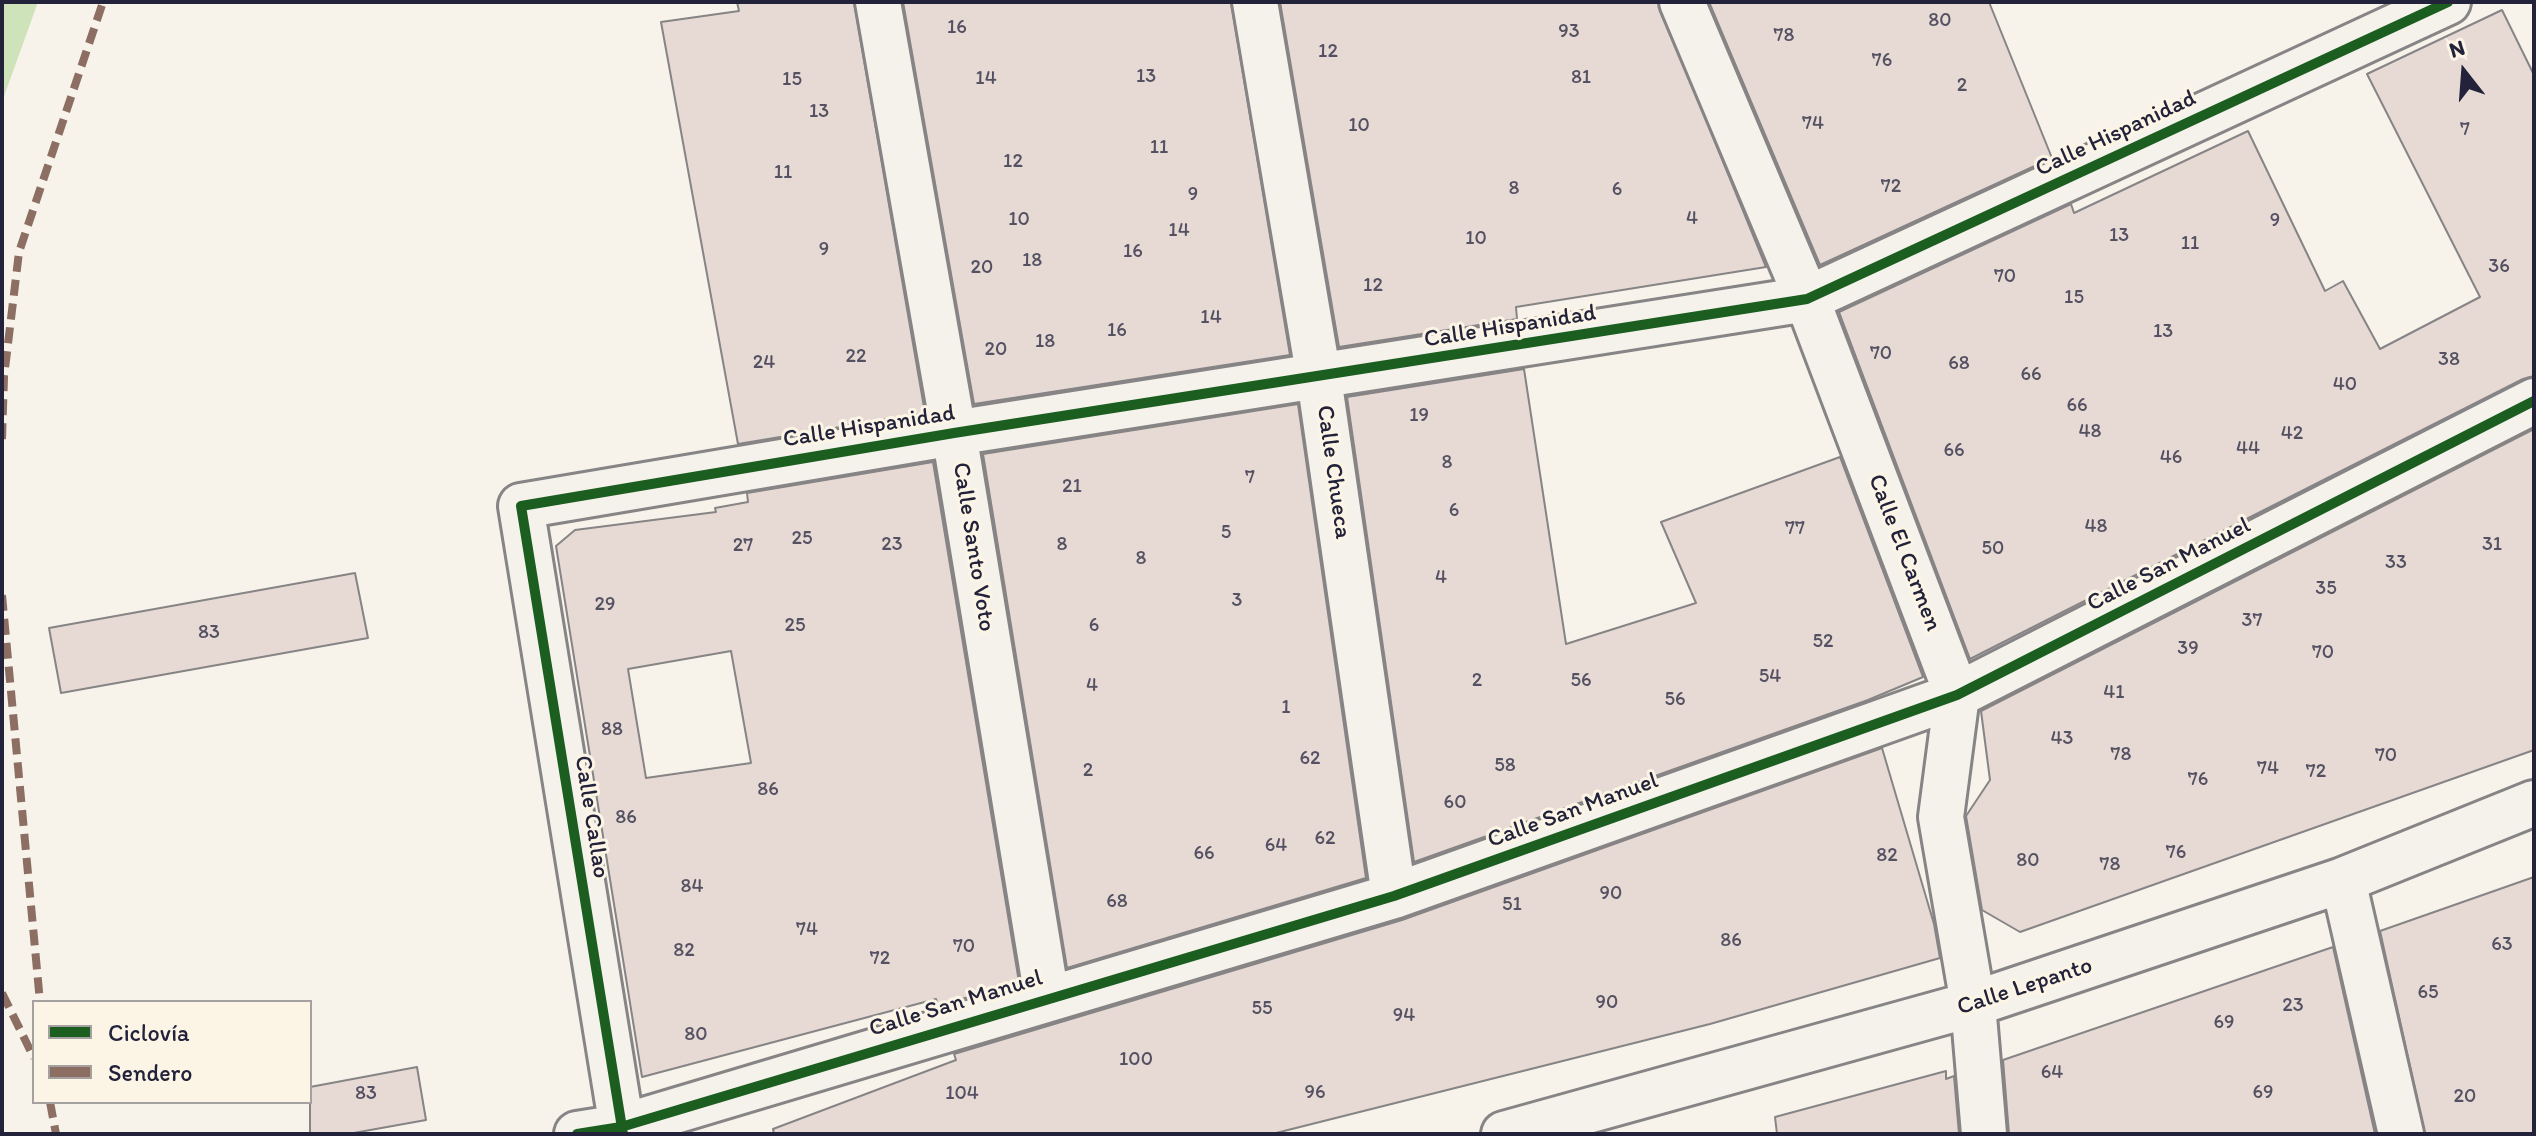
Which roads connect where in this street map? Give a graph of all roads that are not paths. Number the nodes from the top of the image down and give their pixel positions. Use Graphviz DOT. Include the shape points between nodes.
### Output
graph roads {
  1 [pos="878,2"];
  2 [pos="1255,2"];
  3 [pos="1682,2"];
  4 [pos="2448,2"];
  5 [pos="1807,299"];
  6 [pos="1319,378"];
  7 [pos="2534,401"];
  8 [pos="954,433"];
  9 [pos="521,506"];
  10 [pos="1957,695"];
  11 [pos="2534,803"];
  12 [pos="2343,880"];
  13 [pos="1394,896"];
  14 [pos="1047,998"];
  15 [pos="1973,1004"];
  16 [pos="622,1130"];
  17 [pos="577,1134"];
  18 [pos="1504,1134"];
  19 [pos="1984,1134"];
  20 [pos="2401,1134"];
  1 -- 8 [label="street, Calle Santo Voto"];
  2 -- 6 [label="street, Calle Chueca"];
  3 -- 5 [label="street, Calle El Carmen"];
  4 -- 5 [label="street, Calle Hispanidad"];
  5 -- 6 [label="street, Calle Hispanidad"];
  5 -- 10 [label="street, Calle El Carmen"];
  6 -- 8 [label="street, Calle Hispanidad"];
  6 -- 13 [label="street, Calle Chueca"];
  7 -- 10 [label="street, Calle San Manuel"];
  8 -- 9 [label="street, Calle Hispanidad"];
  8 -- 14 [label="street, Calle Santo Voto"];
  9 -- 16 [label="street, Calle Callao"];
  10 -- 13 [label="street, Calle San Manuel"];
  10 -- 15 [label="street, Calle El Carmen" via="1941,817"];
  11 -- 12 [label="street, Calle Lepanto"];
  12 -- 15 [label="street, Calle Lepanto"];
  12 -- 20 [label="street"];
  13 -- 14 [label="street, Calle San Manuel"];
  14 -- 16 [label="street, Calle San Manuel"];
  15 -- 18 [label="street, Calle Lepanto"];
  15 -- 19 [label="street, Calle El Carmen"];
  16 -- 17 [label="street, Calle San Manuel"];
}
